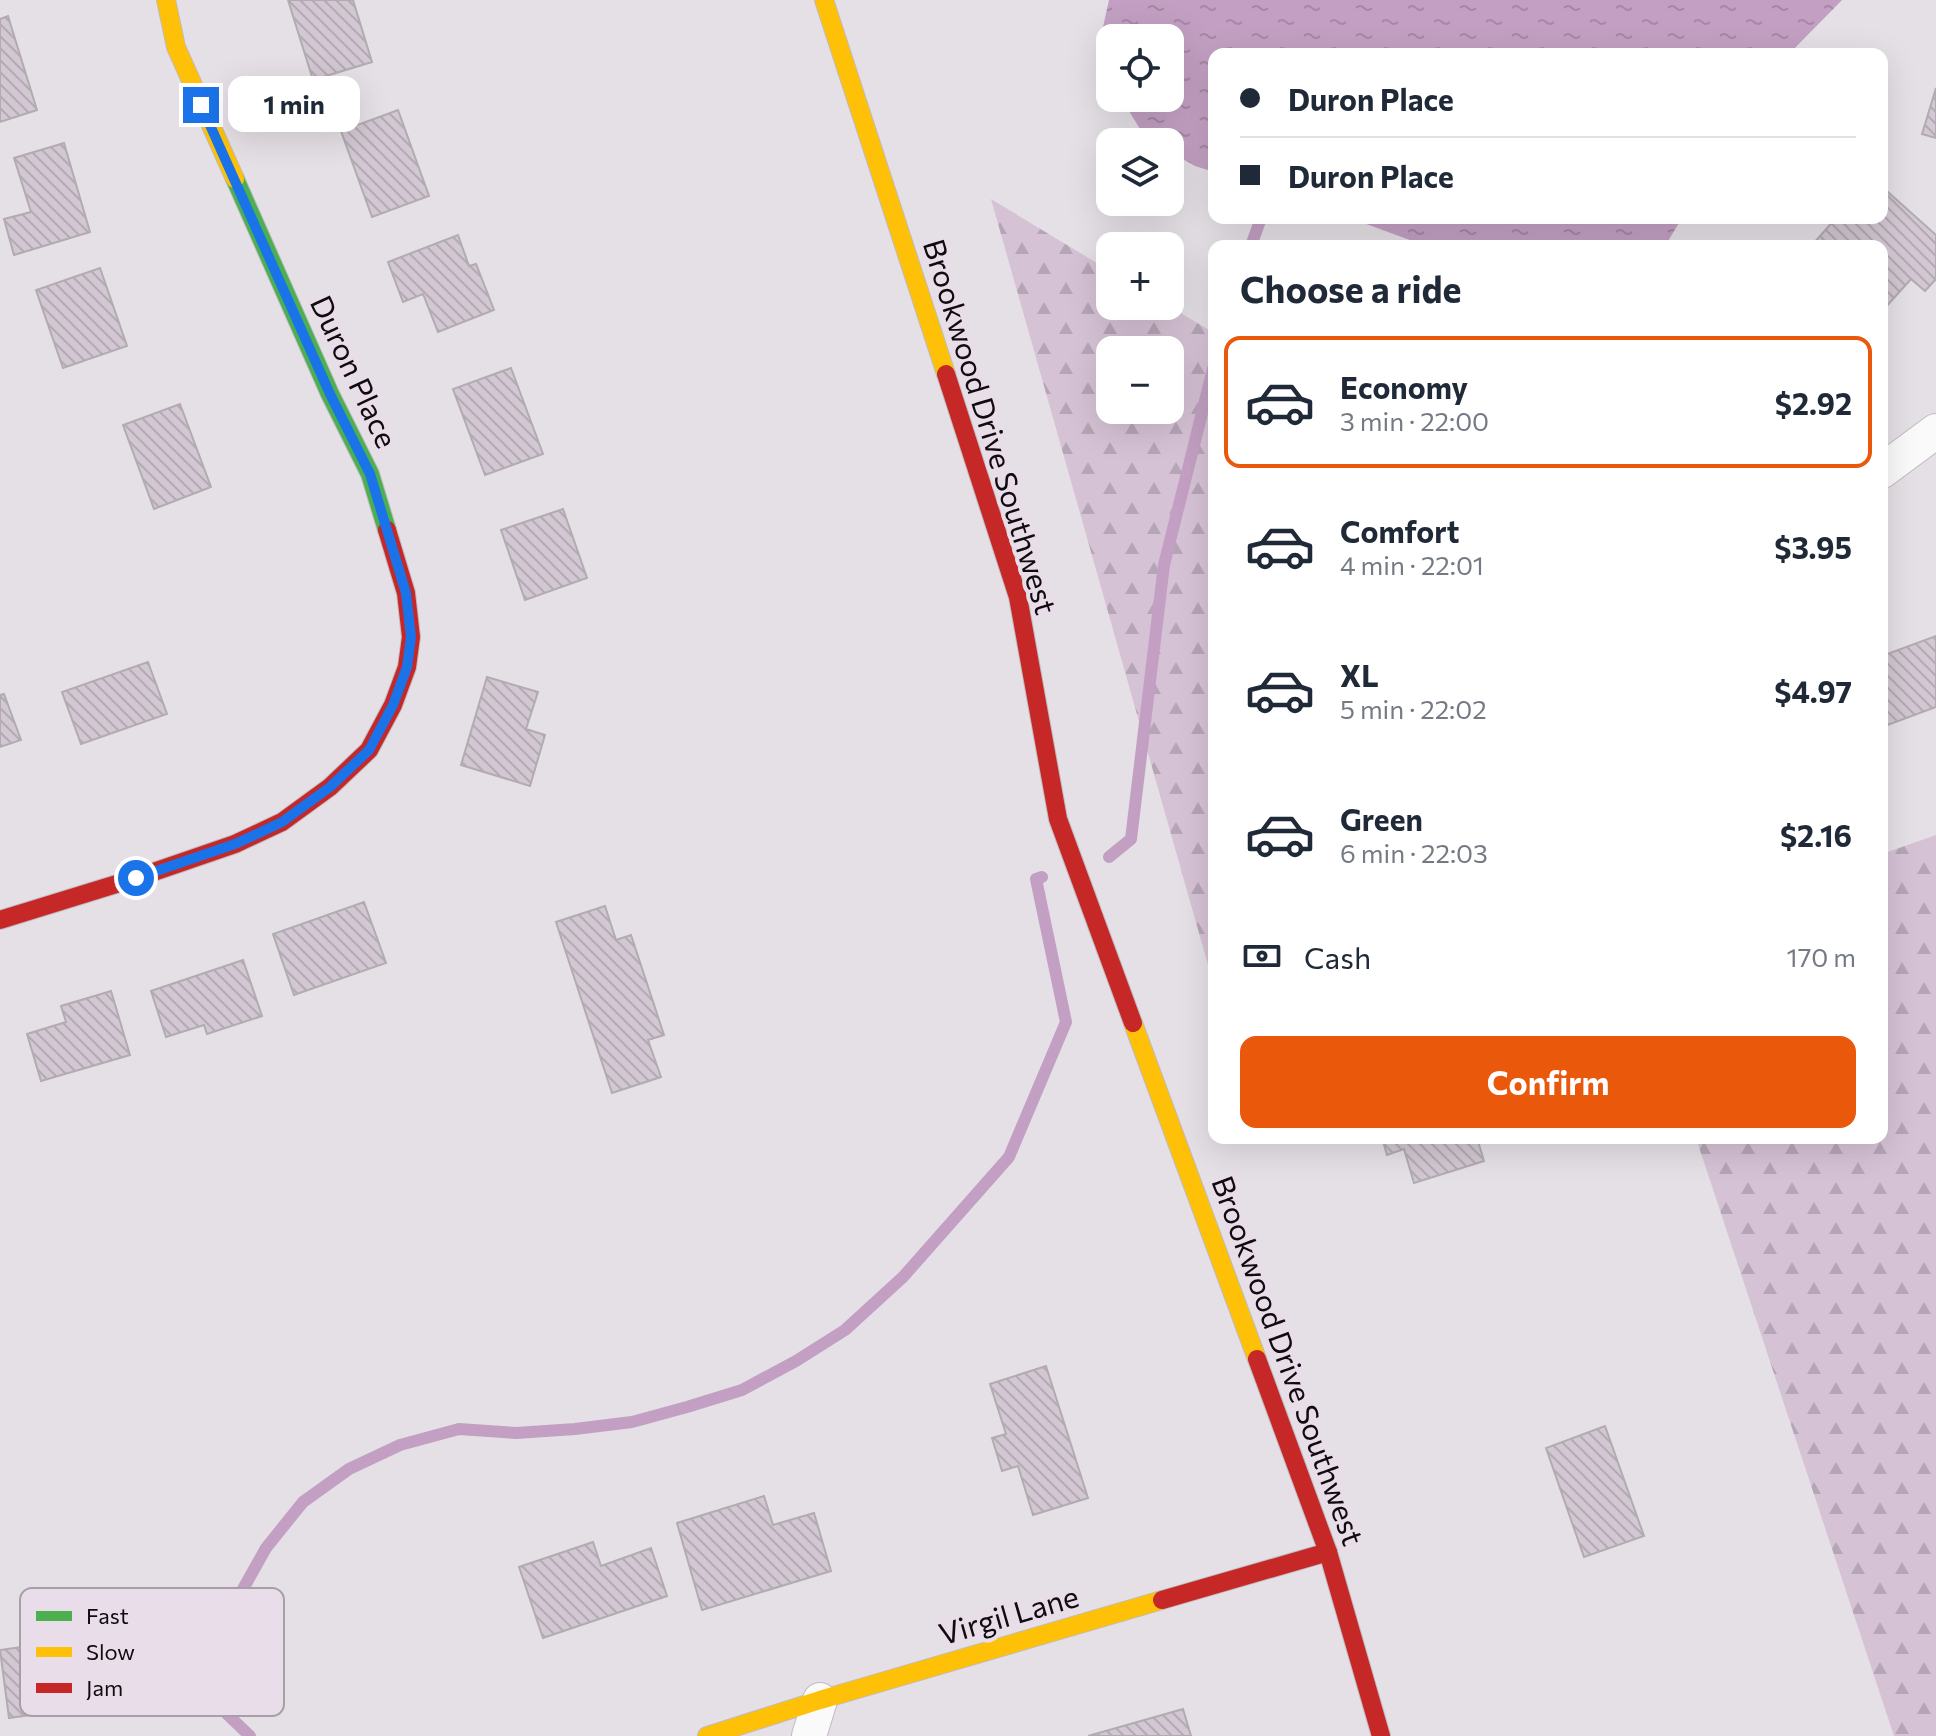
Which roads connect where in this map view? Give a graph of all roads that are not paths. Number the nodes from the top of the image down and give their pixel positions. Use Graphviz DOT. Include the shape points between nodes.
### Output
graph roads {
  1 [pos="166,0"];
  2 [pos="824,0"];
  3 [pos="1936,431"];
  4 [pos="1888,467"];
  5 [pos="0,920"];
  6 [pos="1328,1552"];
  7 [pos="820,1700"];
  8 [pos="707,1736"];
  9 [pos="809,1736"];
  10 [pos="1381,1736"];
  1 -- 5 [label="street, Duron Place" via="176,47 370,474 406,593 411,637 407,667 369,750 282,822 235,844"];
  2 -- 6 [label="street, Brookwood Drive Southwest" via="1018,597 1058,819"];
  3 -- 4 [label="street"];
  6 -- 7 [label="street, Virgil Lane"];
  6 -- 10 [label="street, Brookwood Drive Southwest"];
  7 -- 8 [label="street, Virgil Lane"];
  7 -- 9 [label="street"];
}
